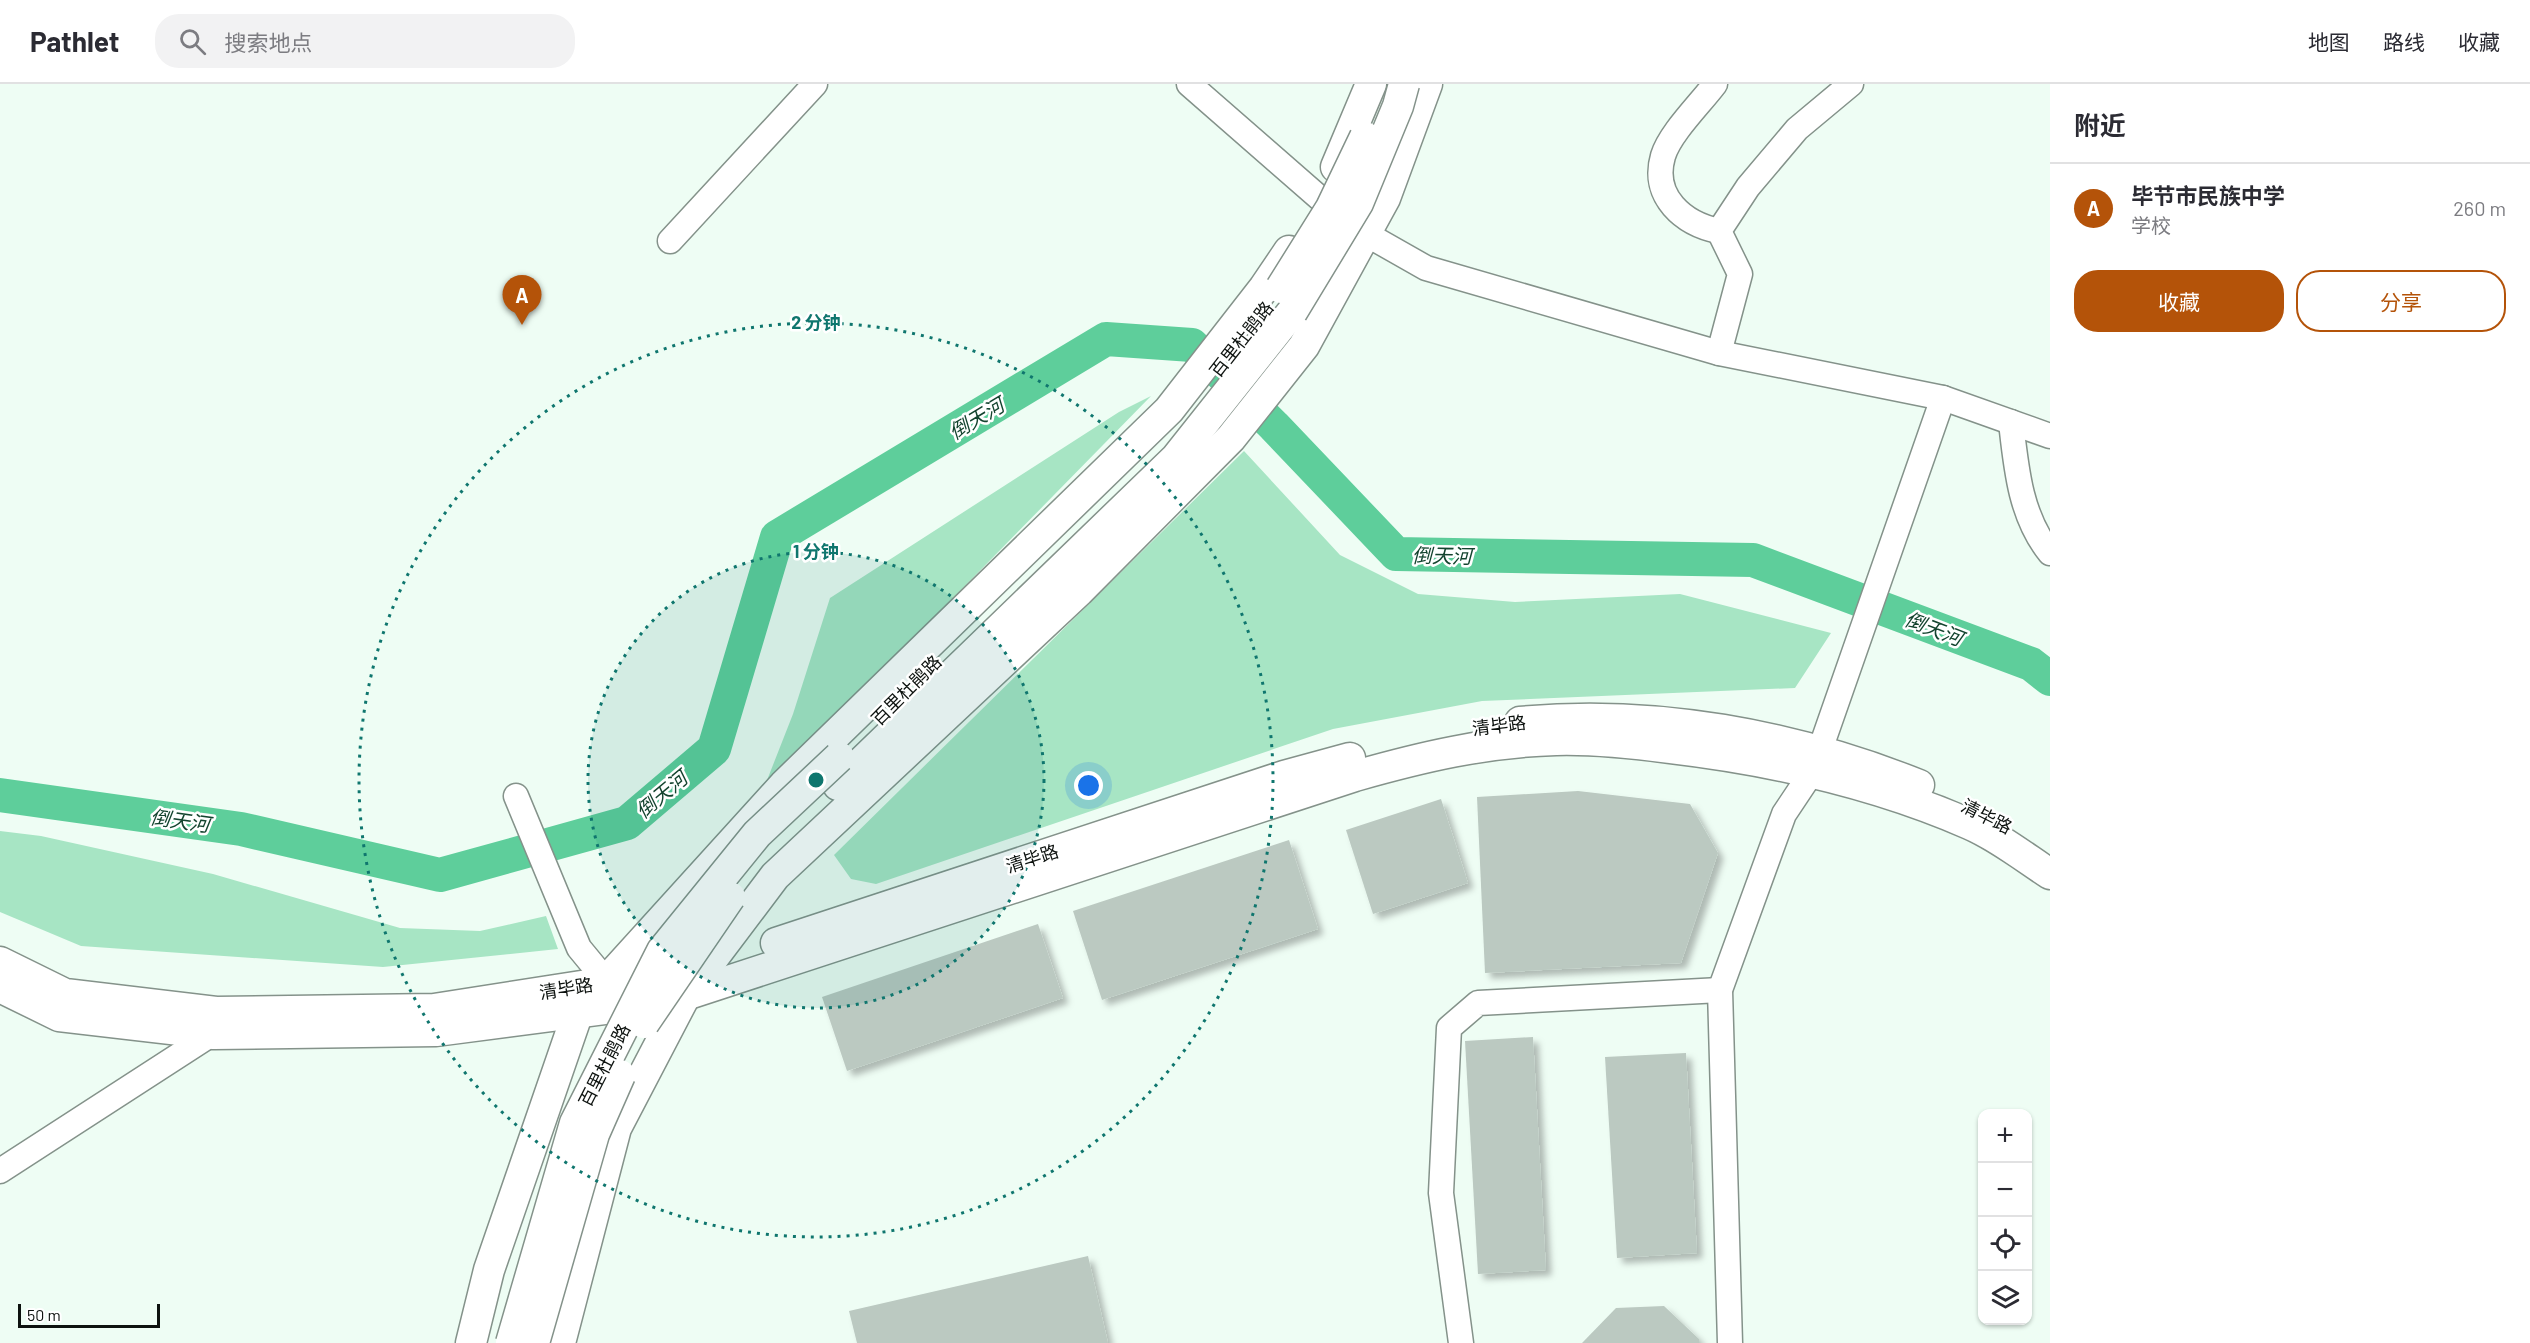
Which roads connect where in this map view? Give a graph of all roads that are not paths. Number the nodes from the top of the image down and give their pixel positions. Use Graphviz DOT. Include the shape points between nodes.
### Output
graph roads {
  1 [pos="815,84"];
  2 [pos="1189,84"];
  3 [pos="1371,84"];
  4 [pos="1384,84"];
  5 [pos="1404,84"];
  6 [pos="1427,84"];
  7 [pos="1715,84"];
  8 [pos="1851,84"];
  9 [pos="1326,204"];
  10 [pos="1719,231"];
  11 [pos="1366,234"];
  12 [pos="670,241"];
  13 [pos="1719,353"];
  14 [pos="1943,398"];
  15 [pos="2011,422"];
  16 [pos="2050,436"];
  17 [pos="2050,553"];
  18 [pos="1816,761"];
  19 [pos="516,796"];
  20 [pos="2050,851"];
  21 [pos="2050,874"];
  22 [pos="0,962"];
  23 [pos="711,964"];
  24 [pos="607,982"];
  25 [pos="0,987"];
  26 [pos="1720,990"];
  27 [pos="686,994"];
  28 [pos="241,1011"];
  29 [pos="578,1012"];
  30 [pos="214,1034"];
  31 [pos="0,1171"];
  32 [pos="471,1343"];
  33 [pos="511,1343"];
  34 [pos="534,1343"];
  35 [pos="560,1343"];
  36 [pos="1461,1343"];
  37 [pos="1730,1343"];
  1 -- 12 [label="street"];
  2 -- 9 [label="street"];
  3 -- 9 [label="main road"];
  4 -- 9 [label="main road, 百里杜鹃路, bridge" via="1375,117"];
  5 -- 34 [label="main road, 百里杜鹃路, bridge" via="1358,203 1316,273 1260,355 1176,458 760,856 704,934 645,1021 594,1134"];
  6 -- 11 [label="main road" via="1385,198"];
  7 -- 10 [label="street" via="1671,142 1661,171 1669,201 1682,217 1699,227"];
  8 -- 10 [label="street" via="1797,129 1748,187"];
  9 -- 11 [label="street"];
  9 -- 24 [label="main road" via="1169,410 784,785"];
  9 -- 33 [label="main road, 百里杜鹃路, bridge" via="1281,288 1165,435 757,834 662,951 575,1123"];
  10 -- 13 [label="street" via="1740,274"];
  11 -- 13 [label="street" via="1426,268"];
  11 -- 23 [label="main road" via="1300,351 1231,438 1079,591 775,876"];
  13 -- 14 [label="street"];
  14 -- 15 [label="street"];
  14 -- 18 [label="street"];
  15 -- 16 [label="street"];
  15 -- 17 [label="street" via="2018,486"];
  18 -- 20 [label="main road, 清毕路" via="1917,783 1985,813"];
  18 -- 21 [label="main road" via="1970,825"];
  18 -- 23 [label="main road, 清毕路" via="1696,725 1566,718 1466,729 1284,776"];
  18 -- 26 [label="street" via="1784,814"];
  18 -- 27 [label="main road" via="1558,740 1436,753"];
  19 -- 24 [label="street" via="579,948"];
  22 -- 28 [label="main road, 清毕路" via="65,994 216,1012"];
  23 -- 24 [label="main road, 清毕路" via="662,979"];
  23 -- 27 [label="main road"];
  24 -- 28 [label="main road, 清毕路" via="434,1009"];
  24 -- 29 [label="main road"];
  25 -- 30 [label="main road" via="59,1016"];
  26 -- 36 [label="street" via="1478,1003 1449,1028 1441,1193"];
  26 -- 37 [label="street"];
  27 -- 29 [label="main road" via="667,1001"];
  27 -- 35 [label="main road" via="616,1128"];
  28 -- 30 [label="street"];
  29 -- 30 [label="main road" via="436,1031"];
  29 -- 32 [label="main road" via="489,1270"];
  30 -- 31 [label="street"];
}
